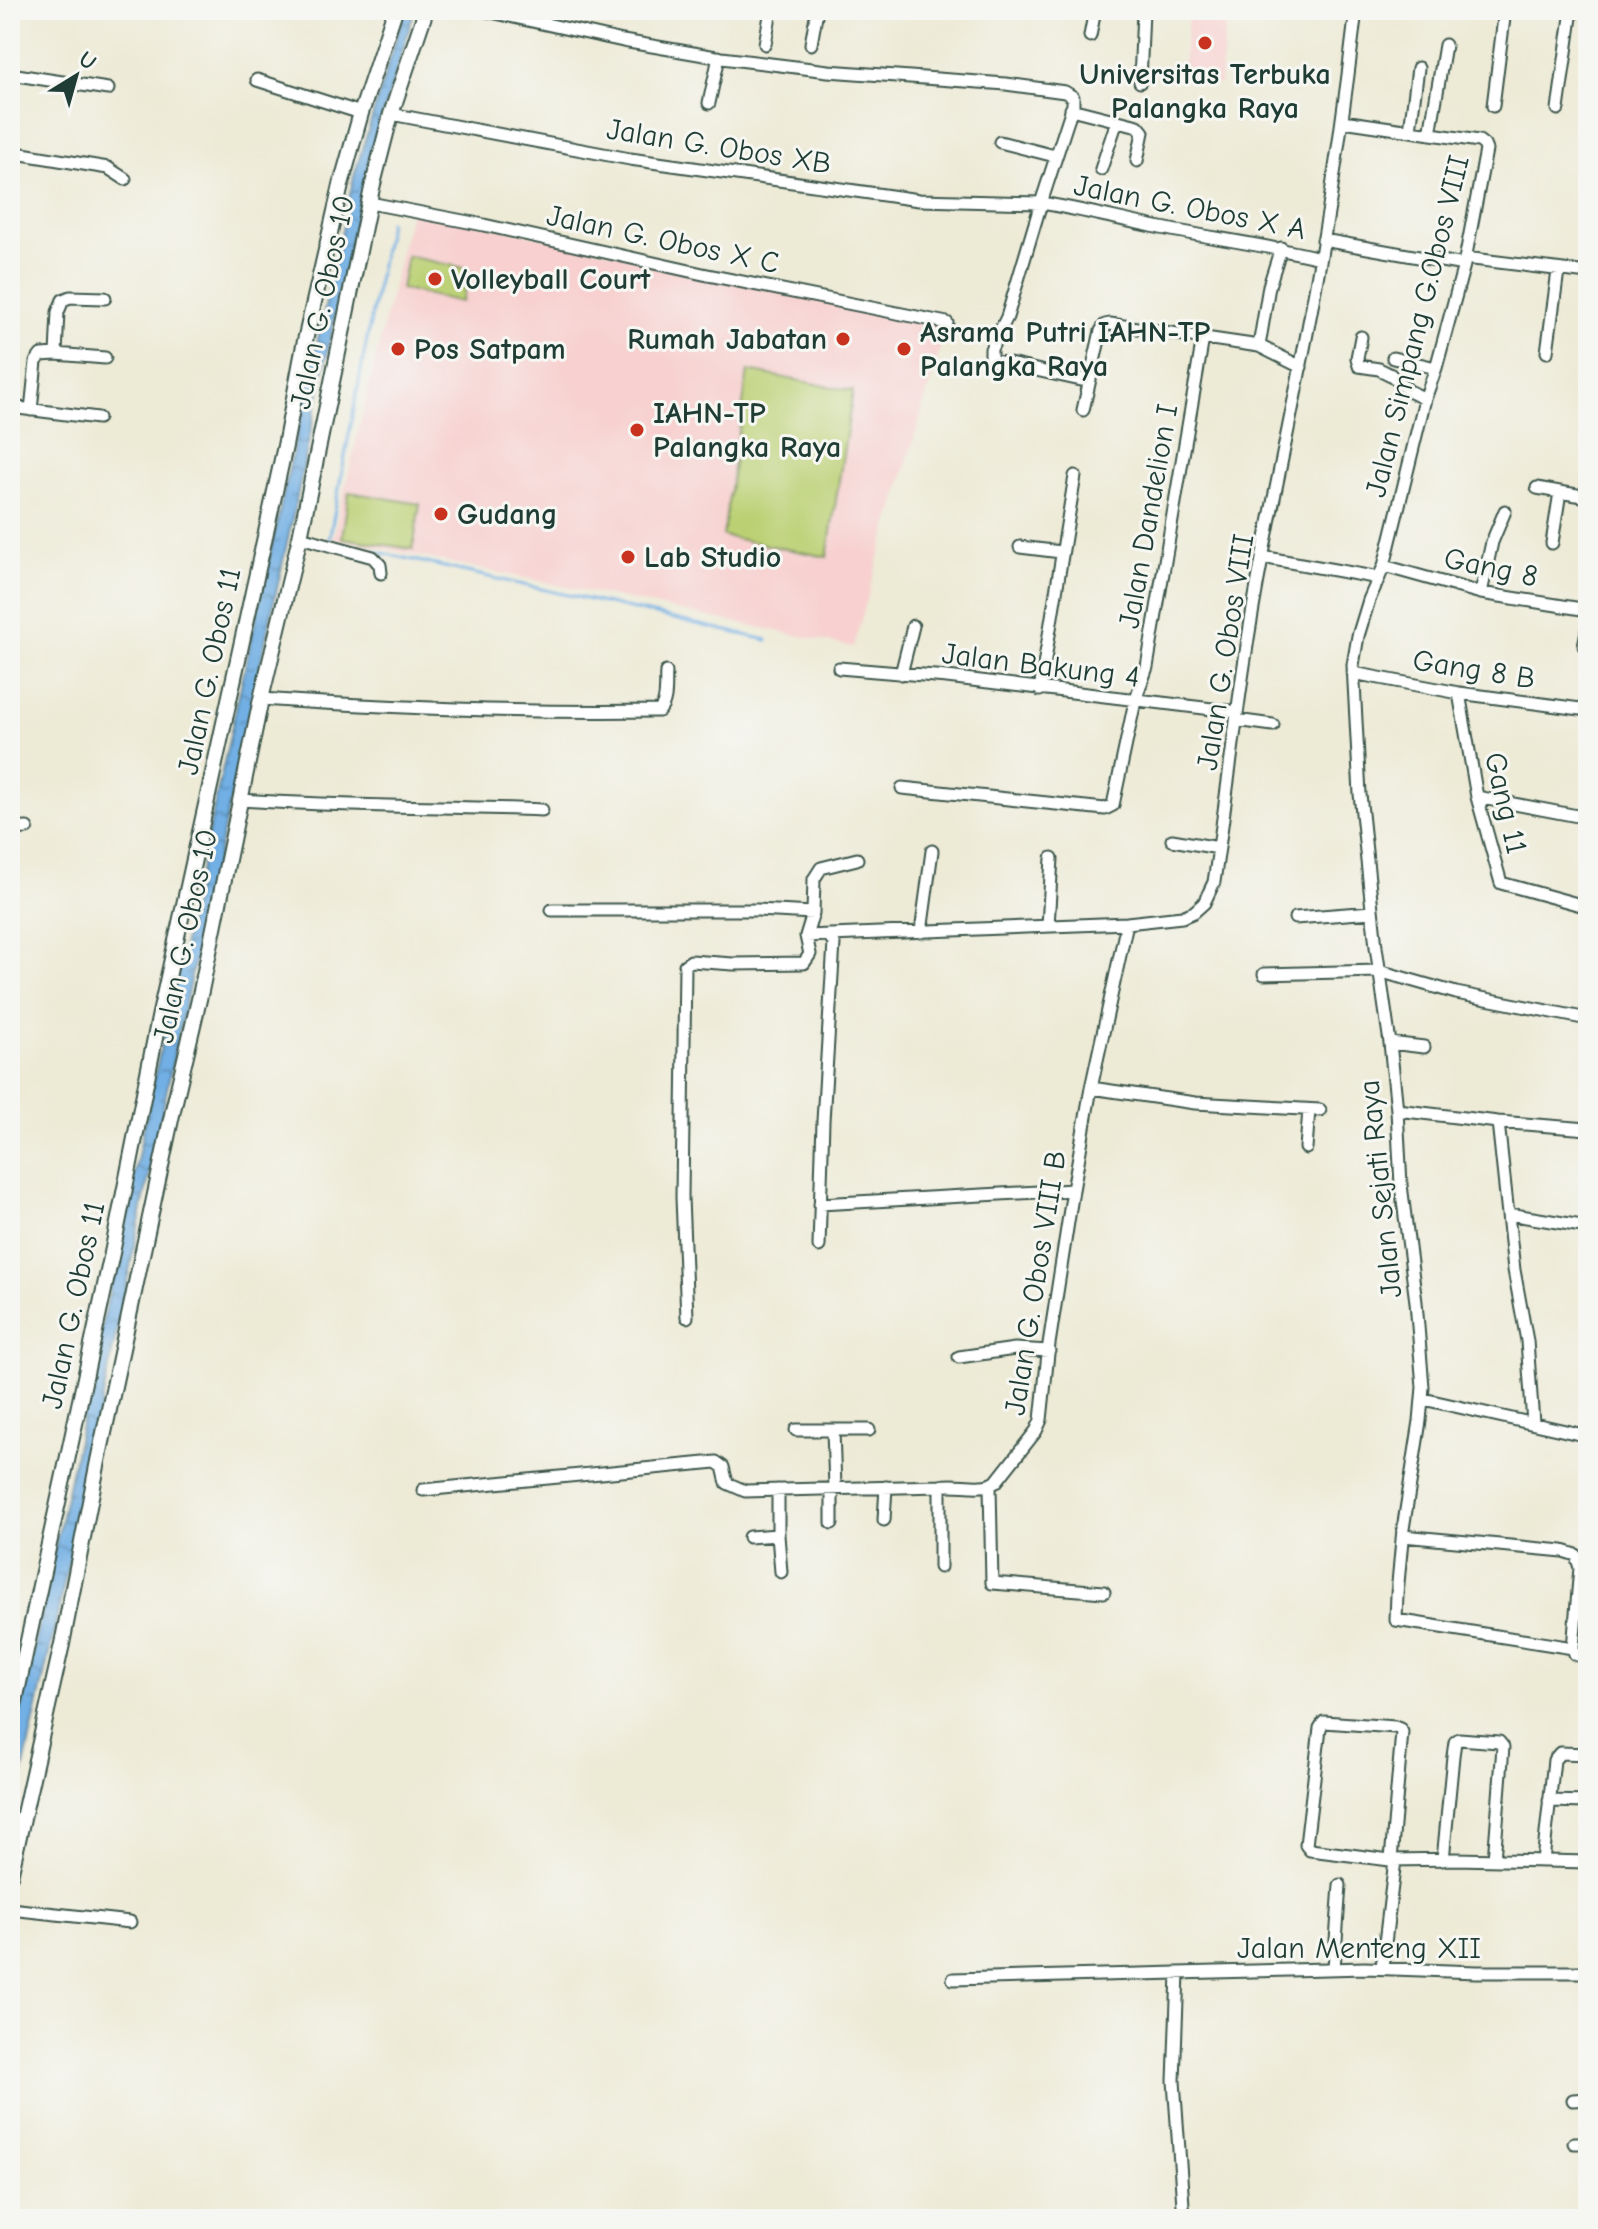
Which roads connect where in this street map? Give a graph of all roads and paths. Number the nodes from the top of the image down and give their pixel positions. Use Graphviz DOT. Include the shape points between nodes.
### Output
graph roads {
  1 [pos="12,10"];
  2 [pos="395,10"];
  3 [pos="426,10"];
  4 [pos="482,10"];
  5 [pos="771,10"];
  6 [pos="817,10"];
  7 [pos="1095,10"];
  8 [pos="1143,10"];
  9 [pos="1356,10"];
  10 [pos="1505,10"];
  11 [pos="1572,10"];
  12 [pos="10,21"];
  13 [pos="1090,36"];
  14 [pos="765,44"];
  15 [pos="811,44"];
  16 [pos="1445,45"];
  17 [pos="719,57"];
  18 [pos="1418,68"];
  19 [pos="10,74"];
  20 [pos="257,80"];
  21 [pos="1140,82"];
  22 [pos="108,89"];
  23 [pos="709,103"];
  24 [pos="1493,106"];
  25 [pos="1071,109"];
  26 [pos="1558,109"];
  27 [pos="361,113"];
  28 [pos="391,114"];
  29 [pos="1117,121"];
  30 [pos="1343,121"];
  31 [pos="1410,130"];
  32 [pos="1430,134"];
  33 [pos="1000,142"];
  34 [pos="10,152"];
  35 [pos="1055,156"];
  36 [pos="1137,161"];
  37 [pos="1101,169"];
  38 [pos="125,179"];
  39 [pos="370,203"];
  40 [pos="1041,203"];
  41 [pos="1323,240"];
  42 [pos="1281,248"];
  43 [pos="1320,258"];
  44 [pos="1464,261"];
  45 [pos="1558,271"];
  46 [pos="1588,273"];
  47 [pos="105,298"];
  48 [pos="947,323"];
  49 [pos="1361,337"];
  50 [pos="1203,338"];
  51 [pos="1259,346"];
  52 [pos="1547,352"];
  53 [pos="56,354"];
  54 [pos="105,358"];
  55 [pos="1393,358"];
  56 [pos="1301,367"];
  57 [pos="1436,368"];
  58 [pos="1090,377"];
  59 [pos="1425,399"];
  60 [pos="10,407"];
  61 [pos="31,410"];
  62 [pos="1083,410"];
  63 [pos="98,418"];
  64 [pos="1075,476"];
  65 [pos="1537,488"];
  66 [pos="1560,492"];
  67 [pos="1588,497"];
  68 [pos="1505,511"];
  69 [pos="300,537"];
  70 [pos="1552,543"];
  71 [pos="1020,547"];
  72 [pos="1062,549"];
  73 [pos="1262,557"];
  74 [pos="1384,566"];
  75 [pos="381,573"];
  76 [pos="1379,578"];
  77 [pos="1481,593"];
  78 [pos="1588,610"];
  79 [pos="913,626"];
  80 [pos="1588,626"];
  81 [pos="1584,646"];
  82 [pos="839,668"];
  83 [pos="666,672"];
  84 [pos="1353,673"];
  85 [pos="901,674"];
  86 [pos="1040,690"];
  87 [pos="1459,693"];
  88 [pos="261,699"];
  89 [pos="1135,701"];
  90 [pos="1588,710"];
  91 [pos="1236,716"];
  92 [pos="1273,725"];
  93 [pos="902,788"];
  94 [pos="1477,797"];
  95 [pos="241,800"];
  96 [pos="542,810"];
  97 [pos="1588,818"];
  98 [pos="27,828"];
  99 [pos="10,829"];
  100 [pos="1172,840"];
  101 [pos="1219,848"];
  102 [pos="932,851"];
  103 [pos="1052,858"];
  104 [pos="857,859"];
  105 [pos="1588,907"];
  106 [pos="552,910"];
  107 [pos="1372,912"];
  108 [pos="813,913"];
  109 [pos="1295,918"];
  110 [pos="1127,923"];
  111 [pos="1048,926"];
  112 [pos="921,932"];
  113 [pos="829,935"];
  114 [pos="806,936"];
  115 [pos="1379,971"];
  116 [pos="1264,974"];
  117 [pos="1588,1019"];
  118 [pos="1390,1043"];
  119 [pos="1424,1047"];
  120 [pos="1091,1088"];
  121 [pos="1397,1110"];
  122 [pos="1498,1122"];
  123 [pos="1588,1129"];
  124 [pos="1306,1148"];
  125 [pos="1073,1190"];
  126 [pos="820,1204"];
  127 [pos="1508,1214"];
  128 [pos="1588,1227"];
  129 [pos="819,1246"];
  130 [pos="687,1317"];
  131 [pos="1049,1351"];
  132 [pos="959,1357"];
  133 [pos="1423,1399"];
  134 [pos="1533,1423"];
  135 [pos="796,1430"];
  136 [pos="833,1430"];
  137 [pos="869,1430"];
  138 [pos="1588,1436"];
  139 [pos="940,1486"];
  140 [pos="990,1486"];
  141 [pos="886,1487"];
  142 [pos="833,1488"];
  143 [pos="423,1490"];
  144 [pos="778,1490"];
  145 [pos="884,1520"];
  146 [pos="832,1523"];
  147 [pos="778,1535"];
  148 [pos="1403,1536"];
  149 [pos="749,1537"];
  150 [pos="940,1567"];
  151 [pos="781,1572"];
  152 [pos="1104,1592"];
  153 [pos="1573,1648"];
  154 [pos="1588,1659"];
  155 [pos="10,1724"];
  156 [pos="1588,1754"];
  157 [pos="1549,1801"];
  158 [pos="1588,1802"];
  159 [pos="1393,1860"];
  160 [pos="1443,1860"];
  161 [pos="1494,1860"];
  162 [pos="1543,1861"];
  163 [pos="1588,1862"];
  164 [pos="10,1876"];
  165 [pos="1340,1885"];
  166 [pos="10,1909"];
  167 [pos="130,1922"];
  168 [pos="1334,1968"];
  169 [pos="1382,1968"];
  170 [pos="1588,1972"];
  171 [pos="1178,1973"];
  172 [pos="953,1979"];
  173 [pos="1588,2099"];
  174 [pos="1573,2100"];
  175 [pos="1574,2143"];
  176 [pos="1588,2143"];
  177 [pos="1184,2219"];
  1 -- 12 [label="street"];
  2 -- 27 [label="street, Jalan G. Obos 11"];
  3 -- 28 [label="street, Jalan G. Obos 10"];
  4 -- 17 [label="street"];
  5 -- 14 [label="street"];
  6 -- 15 [label="street"];
  7 -- 13 [label="street"];
  8 -- 21 [label="street"];
  9 -- 30 [label="street, Jalan G. Obos VIII"];
  10 -- 24 [label="street"];
  11 -- 26 [label="street"];
  16 -- 32 [label="street"];
  17 -- 23 [label="street"];
  17 -- 25 [label="street" via="1051,89 1073,97"];
  18 -- 31 [label="street"];
  19 -- 22 [label="street"];
  20 -- 27 [label="street"];
  25 -- 29 [label="street"];
  25 -- 35 [label="street, Jalan G. Obos X A"];
  27 -- 155 [label="street, Jalan G. Obos 11" via="304,345"];
  28 -- 39 [label="street, Jalan G. Obos 10"];
  28 -- 40 [label="street, Jalan G. Obos XB" via="630,159 919,200"];
  29 -- 36 [label="street" via="1142,129"];
  29 -- 37 [label="street"];
  30 -- 31 [label="street, Jalan Simpang G.Obos VIII"];
  30 -- 41 [label="street, Jalan G. Obos VIII"];
  31 -- 32 [label="street, Jalan Simpang G.Obos VIII"];
  32 -- 44 [label="street, Jalan Simpang G.Obos VIII" via="1479,141 1486,147"];
  33 -- 35 [label="street"];
  34 -- 38 [label="street" via="108,168"];
  35 -- 40 [label="street, Jalan G. Obos X A"];
  39 -- 48 [label="street, Jalan G. Obos X C"];
  39 -- 69 [label="street, Jalan G. Obos 10"];
  40 -- 42 [label="street, Jalan G. Obos X A"];
  40 -- 58 [label="street" via="991,360 1081,380"];
  41 -- 43 [label="street, Jalan G. Obos VIII"];
  41 -- 44 [label="street"];
  42 -- 43 [label="street, Jalan G. Obos X A"];
  42 -- 51 [label="street"];
  43 -- 56 [label="street, Jalan G. Obos VIII"];
  44 -- 45 [label="street"];
  44 -- 57 [label="street, Jalan Simpang G.Obos VIII"];
  45 -- 46 [label="street"];
  45 -- 52 [label="street"];
  47 -- 53 [label="street" via="63,300"];
  49 -- 59 [label="street" via="1359,366 1379,369"];
  50 -- 51 [label="street"];
  50 -- 58 [label="street" via="1105,325"];
  50 -- 89 [label="street, Jalan Dandelion I" via="1147,667"];
  51 -- 56 [label="street"];
  53 -- 54 [label="street"];
  53 -- 61 [label="street" via="41,355 36,362"];
  55 -- 57 [label="street"];
  56 -- 73 [label="street, Jalan G. Obos VIII"];
  57 -- 59 [label="street, Jalan Simpang G.Obos VIII"];
  58 -- 62 [label="street"];
  59 -- 74 [label="street, Jalan Simpang G.Obos VIII"];
  60 -- 61 [label="street"];
  61 -- 63 [label="street"];
  64 -- 72 [label="street"];
  65 -- 66 [label="street"];
  66 -- 67 [label="street"];
  66 -- 70 [label="street"];
  68 -- 77 [label="street"];
  69 -- 75 [label="street" via="373,557"];
  69 -- 88 [label="street, Jalan G. Obos 10"];
  71 -- 72 [label="street"];
  72 -- 86 [label="street"];
  73 -- 76 [label="street"];
  73 -- 91 [label="street, Jalan G. Obos VIII"];
  74 -- 76 [label="street, Jalan Simpang G.Obos VIII"];
  74 -- 77 [label="street, Gang 8"];
  76 -- 84 [label="street, Jalan Sejati Raya" via="1358,636"];
  77 -- 78 [label="street, Gang 8"];
  79 -- 85 [label="street"];
  80 -- 81 [label="street"];
  82 -- 85 [label="street, Jalan Bakung 4"];
  83 -- 88 [label="street" via="665,701 659,711"];
  84 -- 87 [label="street, Gang 8 B"];
  84 -- 107 [label="street, Jalan Sejati Raya"];
  85 -- 86 [label="street, Jalan Bakung 4"];
  86 -- 89 [label="street, Jalan Bakung 4"];
  87 -- 90 [label="street, Gang 8 B"];
  87 -- 94 [label="street, Gang 11"];
  88 -- 95 [label="street, Jalan G. Obos 10"];
  89 -- 91 [label="street, Jalan Bakung 4"];
  89 -- 93 [label="street, Jalan Dandelion I" via="1108,809"];
  91 -- 92 [label="street, Jalan Bakung 4"];
  91 -- 101 [label="street, Jalan G. Obos VIII"];
  94 -- 97 [label="street"];
  94 -- 105 [label="street, Gang 11" via="1501,883"];
  95 -- 96 [label="street"];
  95 -- 164 [label="street, Jalan G. Obos 10"];
  98 -- 99 [label="street"];
  100 -- 101 [label="street"];
  101 -- 110 [label="street, Jalan G. Obos VIII" via="1212,889 1194,912"];
  102 -- 112 [label="street"];
  103 -- 111 [label="street"];
  104 -- 108 [label="street" via="821,868 814,879"];
  106 -- 108 [label="street"];
  107 -- 109 [label="street"];
  107 -- 115 [label="street, Jalan Sejati Raya"];
  108 -- 114 [label="street"];
  110 -- 111 [label="street, Jalan G. Obos VIII"];
  110 -- 120 [label="street, Jalan G. Obos VIII B"];
  111 -- 112 [label="street, Jalan G. Obos VIII"];
  112 -- 113 [label="street, Jalan G. Obos VIII"];
  113 -- 114 [label="street, Jalan G. Obos VIII"];
  113 -- 126 [label="street" via="834,943"];
  114 -- 130 [label="street" via="810,954 801,964 691,961 683,969"];
  115 -- 116 [label="street"];
  115 -- 117 [label="street" via="1456,993"];
  115 -- 118 [label="street, Jalan Sejati Raya"];
  118 -- 119 [label="street"];
  118 -- 121 [label="street, Jalan Sejati Raya"];
  120 -- 124 [label="street" via="1195,1103 1314,1110"];
  120 -- 125 [label="street, Jalan G. Obos VIII B"];
  121 -- 122 [label="street"];
  121 -- 133 [label="street, Jalan Sejati Raya"];
  122 -- 123 [label="street"];
  122 -- 127 [label="street"];
  125 -- 126 [label="street"];
  125 -- 131 [label="street, Jalan G. Obos VIII B"];
  126 -- 129 [label="street"];
  127 -- 128 [label="street"];
  127 -- 134 [label="street"];
  131 -- 132 [label="street" via="1015,1349"];
  131 -- 140 [label="street, Jalan G. Obos VIII B" via="1041,1420"];
  133 -- 134 [label="street"];
  133 -- 148 [label="street, Jalan Sejati Raya"];
  134 -- 138 [label="street"];
  135 -- 136 [label="street"];
  136 -- 137 [label="street"];
  136 -- 142 [label="street"];
  139 -- 140 [label="street"];
  139 -- 141 [label="street"];
  139 -- 150 [label="street"];
  140 -- 152 [label="street" via="992,1583"];
  141 -- 142 [label="street"];
  141 -- 145 [label="street"];
  142 -- 144 [label="street"];
  142 -- 146 [label="street"];
  143 -- 144 [label="street" via="716,1462 727,1483 737,1488"];
  144 -- 147 [label="street"];
  147 -- 149 [label="street"];
  147 -- 151 [label="street"];
  148 -- 153 [label="street, Jalan Sejati Raya" via="1396,1620"];
  148 -- 153 [label="street" via="1576,1555 1580,1568"];
  153 -- 154 [label="street"];
  156 -- 157 [label="street" via="1557,1754"];
  157 -- 158 [label="street"];
  157 -- 162 [label="street"];
  159 -- 159 [label="street" via="1307,1848 1324,1722 1395,1727 1402,1732"];
  159 -- 160 [label="street"];
  159 -- 169 [label="street"];
  160 -- 161 [label="street"];
  160 -- 161 [label="street" via="1459,1739 1499,1742 1503,1747"];
  161 -- 162 [label="street"];
  162 -- 163 [label="street"];
  165 -- 168 [label="street"];
  166 -- 167 [label="street"];
  168 -- 169 [label="street, Jalan Menteng XII"];
  168 -- 171 [label="street, Jalan Menteng XII"];
  169 -- 170 [label="street, Jalan Menteng XII"];
  171 -- 172 [label="street, Jalan Menteng XII"];
  171 -- 177 [label="street" via="1174,2081"];
  173 -- 174 [label="street"];
  175 -- 176 [label="street"];
}
